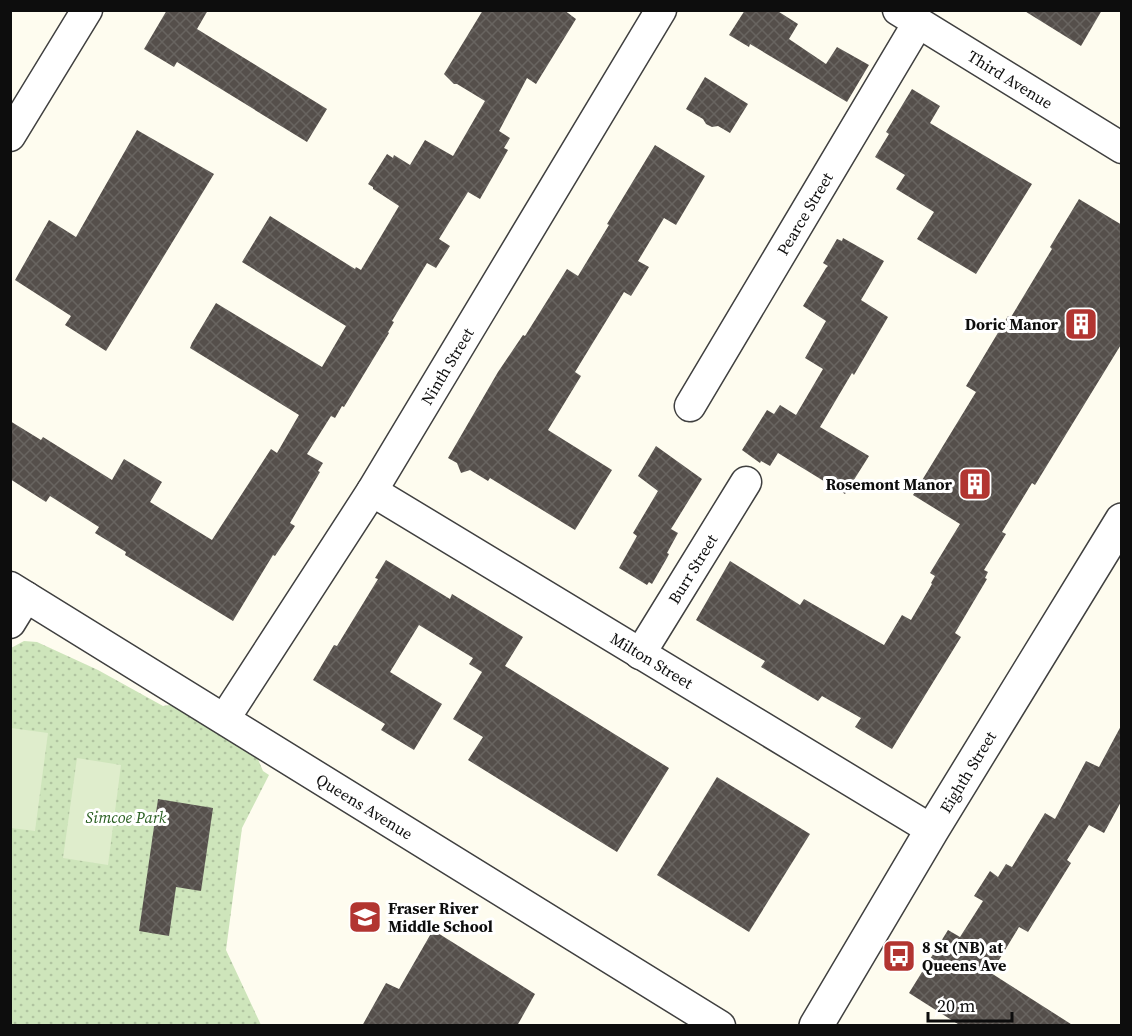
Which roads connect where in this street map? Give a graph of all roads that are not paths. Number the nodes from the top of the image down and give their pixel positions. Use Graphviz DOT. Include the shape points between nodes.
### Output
graph roads {
  1 [pos="87,10"];
  2 [pos="661,10"];
  3 [pos="908,16"];
  4 [pos="10,136"];
  5 [pos="1122,148"];
  6 [pos="690,406"];
  7 [pos="746,482"];
  8 [pos="372,491"];
  9 [pos="1122,520"];
  10 [pos="18,592"];
  11 [pos="10,623"];
  12 [pos="640,654"];
  13 [pos="225,718"];
  14 [pos="932,830"];
  15 [pos="720,1026"];
  16 [pos="816,1026"];
  1 -- 4 [label="street"];
  2 -- 8 [label="street, Ninth Street"];
  3 -- 5 [label="street, Third Avenue"];
  3 -- 6 [label="street, Pearce Street"];
  7 -- 12 [label="street, Burr Street"];
  8 -- 12 [label="street, Milton Street"];
  8 -- 13 [label="street, Ninth Street"];
  9 -- 14 [label="street, Eighth Street"];
  10 -- 11 [label="street"];
  10 -- 13 [label="street, Queens Avenue"];
  12 -- 14 [label="street, Milton Street"];
  13 -- 15 [label="street, Queens Avenue"];
  14 -- 16 [label="street, Eighth Street"];
}
